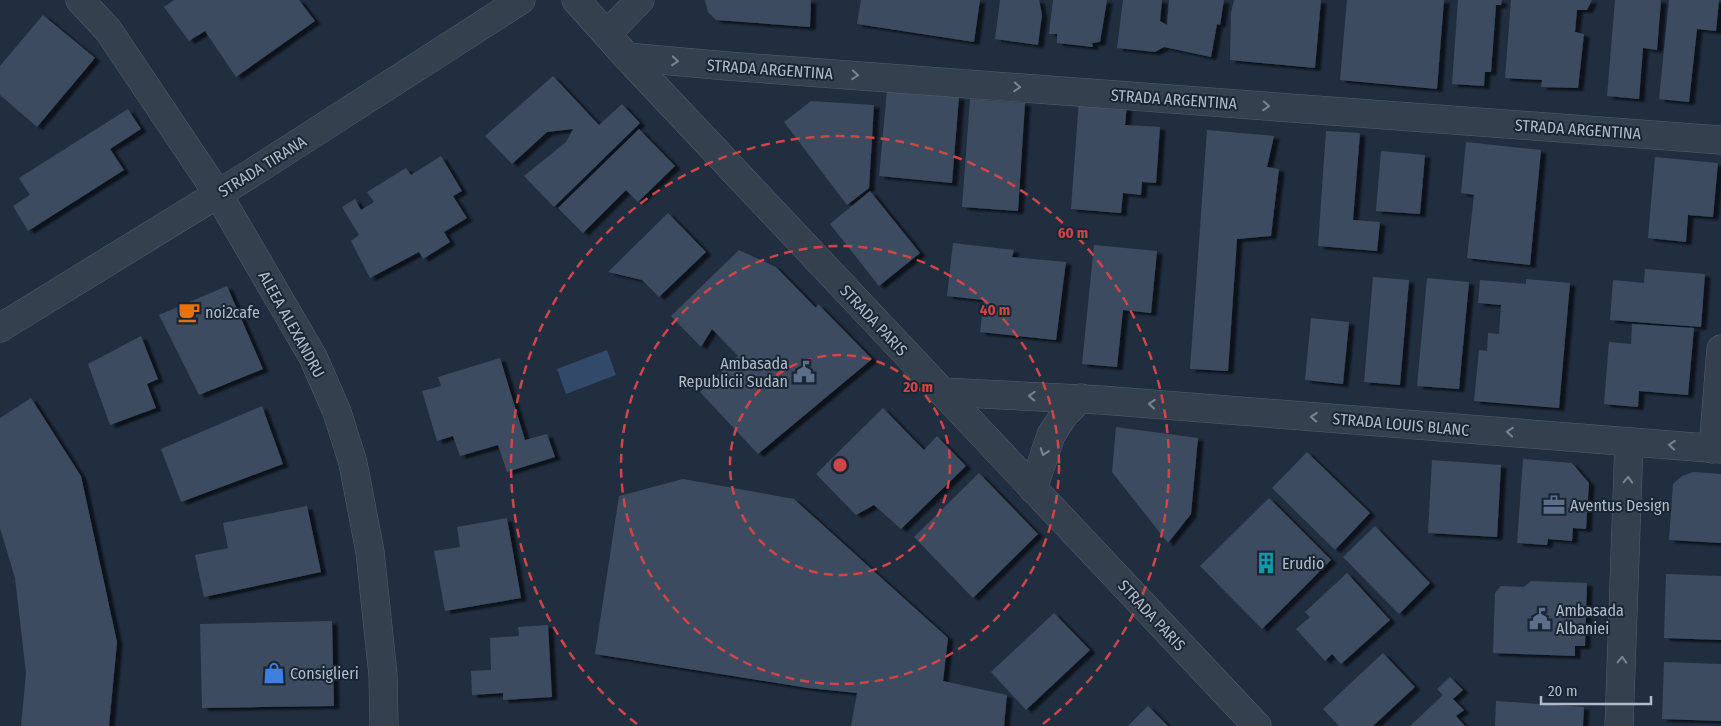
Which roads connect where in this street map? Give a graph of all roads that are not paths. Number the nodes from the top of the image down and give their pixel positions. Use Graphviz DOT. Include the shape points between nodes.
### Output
graph roads {
  1 [pos="80,0"];
  2 [pos="521,0"];
  3 [pos="576,0"];
  4 [pos="640,0"];
  5 [pos="607,34"];
  6 [pos="627,56"];
  7 [pos="1721,140"];
  8 [pos="218,194"];
  9 [pos="0,328"];
  10 [pos="1721,349"];
  11 [pos="942,392"];
  12 [pos="1081,398"];
  13 [pos="1629,442"];
  14 [pos="1717,449"];
  15 [pos="1033,490"];
  16 [pos="384,726"];
  17 [pos="1256,726"];
  18 [pos="1619,726"];
  1 -- 8 [label="street, ALEEA ALEXANDRU" via="108,30"];
  2 -- 8 [label="street, STRADA TIRANA"];
  3 -- 5 [label="street, STRADA PARIS"];
  4 -- 5 [label="street"];
  5 -- 6 [label="street, STRADA PARIS"];
  6 -- 7 [label="street, STRADA ARGENTINA, one-way"];
  6 -- 11 [label="street, STRADA PARIS"];
  8 -- 9 [label="street, STRADA TIRANA"];
  8 -- 16 [label="street, ALEEA ALEXANDRU" via="314,357 337,412 353,463 370,552 383,675"];
  10 -- 14 [label="street"];
  12 -- 11 [label="street, STRADA LOUIS BLANC, one-way"];
  11 -- 15 [label="street, STRADA PARIS"];
  13 -- 12 [label="street, STRADA LOUIS BLANC, one-way"];
  12 -- 15 [label="street, one-way" via="1050,435"];
  14 -- 13 [label="street, STRADA LOUIS BLANC, one-way"];
  18 -- 13 [label="street, one-way"];
  15 -- 17 [label="street, STRADA PARIS"];
}
